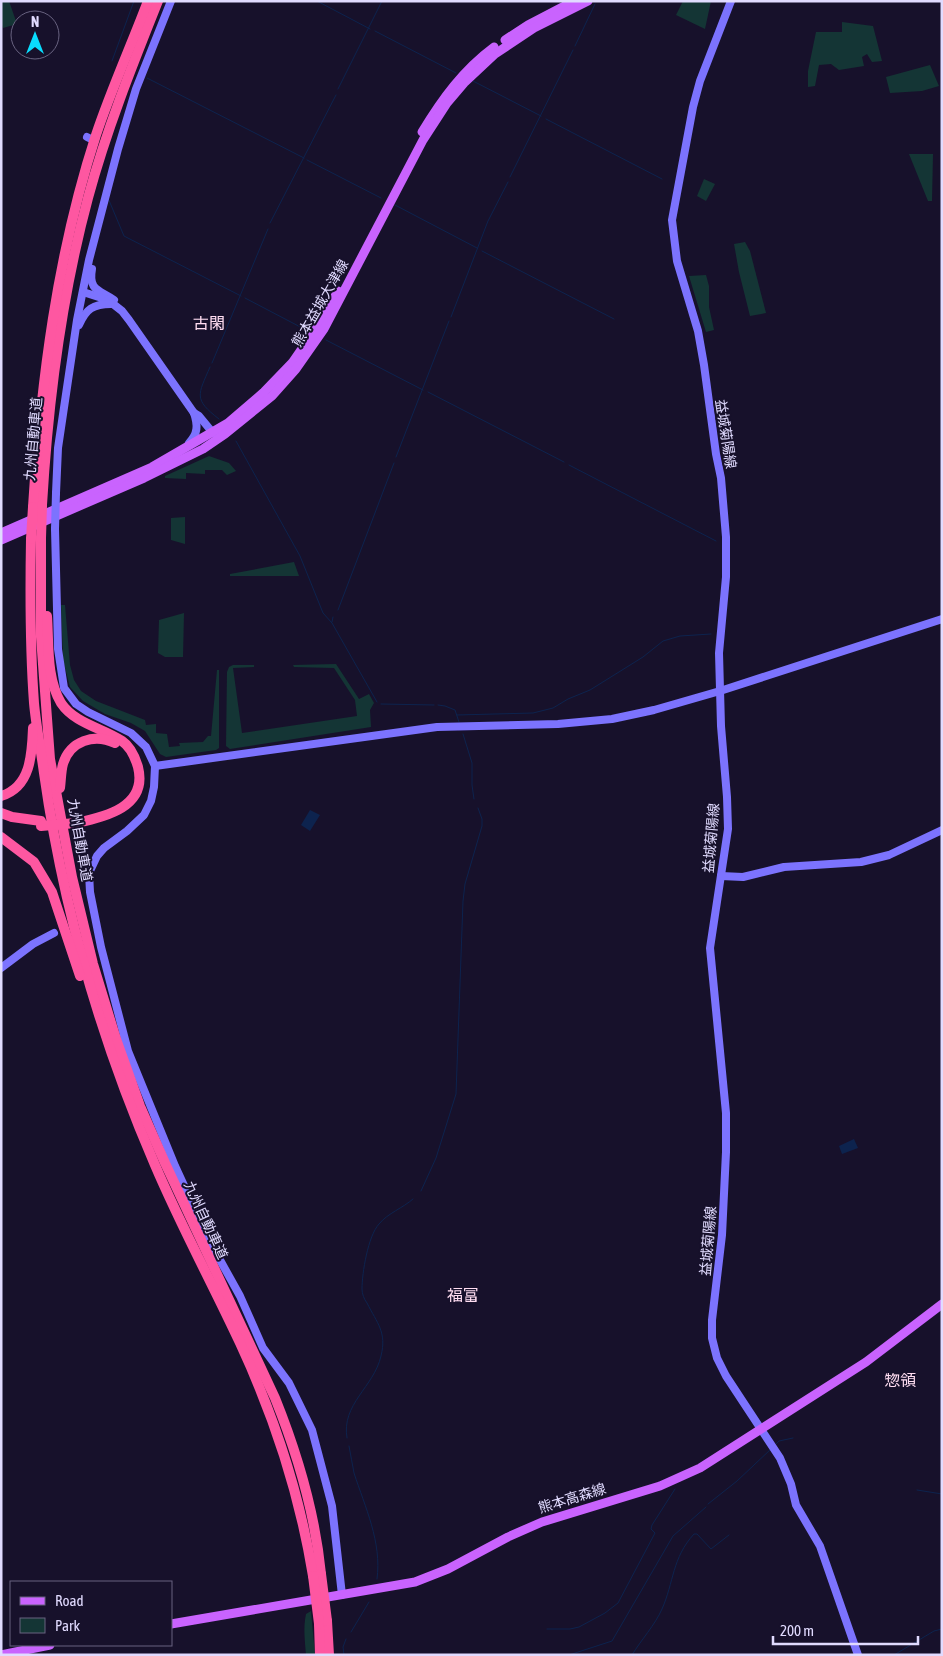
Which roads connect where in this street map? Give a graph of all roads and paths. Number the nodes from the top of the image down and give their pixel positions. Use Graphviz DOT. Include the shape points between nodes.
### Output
graph roads {
  1 [pos="148,1"];
  2 [pos="574,1"];
  3 [pos="588,1"];
  4 [pos="730,1"];
  5 [pos="164,3"];
  6 [pos="109,146"];
  7 [pos="118,149"];
  8 [pos="94,240"];
  9 [pos="83,292"];
  10 [pos="112,302"];
  11 [pos="75,334"];
  12 [pos="197,414"];
  13 [pos="213,433"];
  14 [pos="225,434"];
  15 [pos="203,449"];
  16 [pos="152,467"];
  17 [pos="37,506"];
  18 [pos="1,533"];
  19 [pos="36,539"];
  20 [pos="1,540"];
  21 [pos="942,619"];
  22 [pos="720,691"];
  23 [pos="34,705"];
  24 [pos="155,766"];
  25 [pos="1,796"];
  26 [pos="59,801"];
  27 [pos="1,813"];
  28 [pos="1,818"];
  29 [pos="76,821"];
  30 [pos="41,823"];
  31 [pos="942,830"];
  32 [pos="1,837"];
  33 [pos="721,876"];
  34 [pos="54,933"];
  35 [pos="1,968"];
  36 [pos="110,1049"];
  37 [pos="942,1304"];
  38 [pos="762,1430"];
  39 [pos="317,1575"];
  40 [pos="342,1595"];
  41 [pos="323,1622"];
  42 [pos="172,1624"];
  43 [pos="45,1646"];
  44 [pos="1,1655"];
  45 [pos="320,1655"];
  46 [pos="329,1655"];
  47 [pos="858,1655"];
  1 -- 17 [label="highway, 九州自動車道" via="96,135 65,256 41,402"];
  2 -- 13 [label="main road, 熊本益城大津線" via="518,31 462,75 420,134 348,273 292,363 246,408"];
  3 -- 14 [label="main road, 熊本益城大津線" via="495,54 447,103 424,140 324,329 272,396"];
  4 -- 22 [label="street, 益城菊陽線" via="698,90 672,220 677,261 698,331 724,503 726,577"];
  5 -- 7 [label="street"];
  5 -- 17 [label="highway, 九州自動車道" via="108,136 79,234 50,398"];
  6 -- 7 [label="street"];
  7 -- 8 [label="street"];
  8 -- 9 [label="street"];
  8 -- 10 [label="street" via="91,280 96,289"];
  9 -- 10 [label="street"];
  9 -- 11 [label="street"];
  10 -- 11 [label="street" via="91,307"];
  10 -- 12 [label="street" via="135,320 198,410"];
  11 -- 24 [label="street, bridge" via="58,448 56,493 58,650 64,688 76,704 131,733 146,747"];
  12 -- 13 [label="street"];
  12 -- 16 [label="street" via="195,437"];
  13 -- 14 [label="street"];
  13 -- 15 [label="street"];
  13 -- 16 [label="main road, 熊本益城大津線"];
  14 -- 15 [label="main road, 熊本益城大津線"];
  15 -- 20 [label="main road, 熊本益城大津線"];
  16 -- 18 [label="main road, 熊本益城大津線"];
  17 -- 19 [label="highway, 九州自動車道, bridge"];
  19 -- 23 [label="highway, 九州自動車道" via="30,626"];
  19 -- 26 [label="highway, 九州自動車道" via="50,759"];
  19 -- 29 [label="highway" via="55,690 69,712 124,742 133,753 138,771 138,784 127,804 100,818"];
  21 -- 22 [label="street"];
  22 -- 24 [label="street" via="612,719 558,724 437,727"];
  22 -- 33 [label="street, 益城菊陽線" via="728,829"];
  23 -- 25 [label="highway" via="30,766 16,789"];
  23 -- 36 [label="highway, 九州自動車道" via="62,879 84,968"];
  24 -- 40 [label="street" via="152,794 144,815 104,848 89,873 100,947 128,1051 175,1166 263,1348 289,1383 312,1430 332,1506"];
  26 -- 29 [label="highway" via="62,765 74,746 89,739 102,739 124,750 131,761 134,776 126,797 104,812"];
  26 -- 39 [label="highway, 九州自動車道" via="81,919 116,1039 165,1163 287,1428 299,1463 318,1544"];
  27 -- 30 [label="highway"];
  28 -- 30 [label="highway"];
  29 -- 30 [label="highway, bridge"];
  31 -- 33 [label="street" via="889,855 861,862 784,867 743,877"];
  32 -- 36 [label="highway" via="34,862 52,892 85,990"];
  33 -- 38 [label="street, 益城菊陽線" via="710,948 726,1113 726,1152 712,1338 726,1376"];
  34 -- 35 [label="street"];
  36 -- 39 [label="highway, 九州自動車道" via="155,1166 241,1345 276,1433"];
  37 -- 38 [label="main road, 熊本高森線" via="866,1362"];
  38 -- 40 [label="main road, 熊本高森線" via="674,1481 542,1522 423,1579"];
  38 -- 47 [label="street, 益城菊陽線" via="792,1484 796,1505 820,1546"];
  39 -- 41 [label="highway, 九州自動車道, bridge"];
  40 -- 42 [label="main road, 熊本高森線"];
  41 -- 45 [label="highway, 九州自動車道"];
  41 -- 46 [label="highway, 九州自動車道"];
  43 -- 44 [label="main road"];
}
